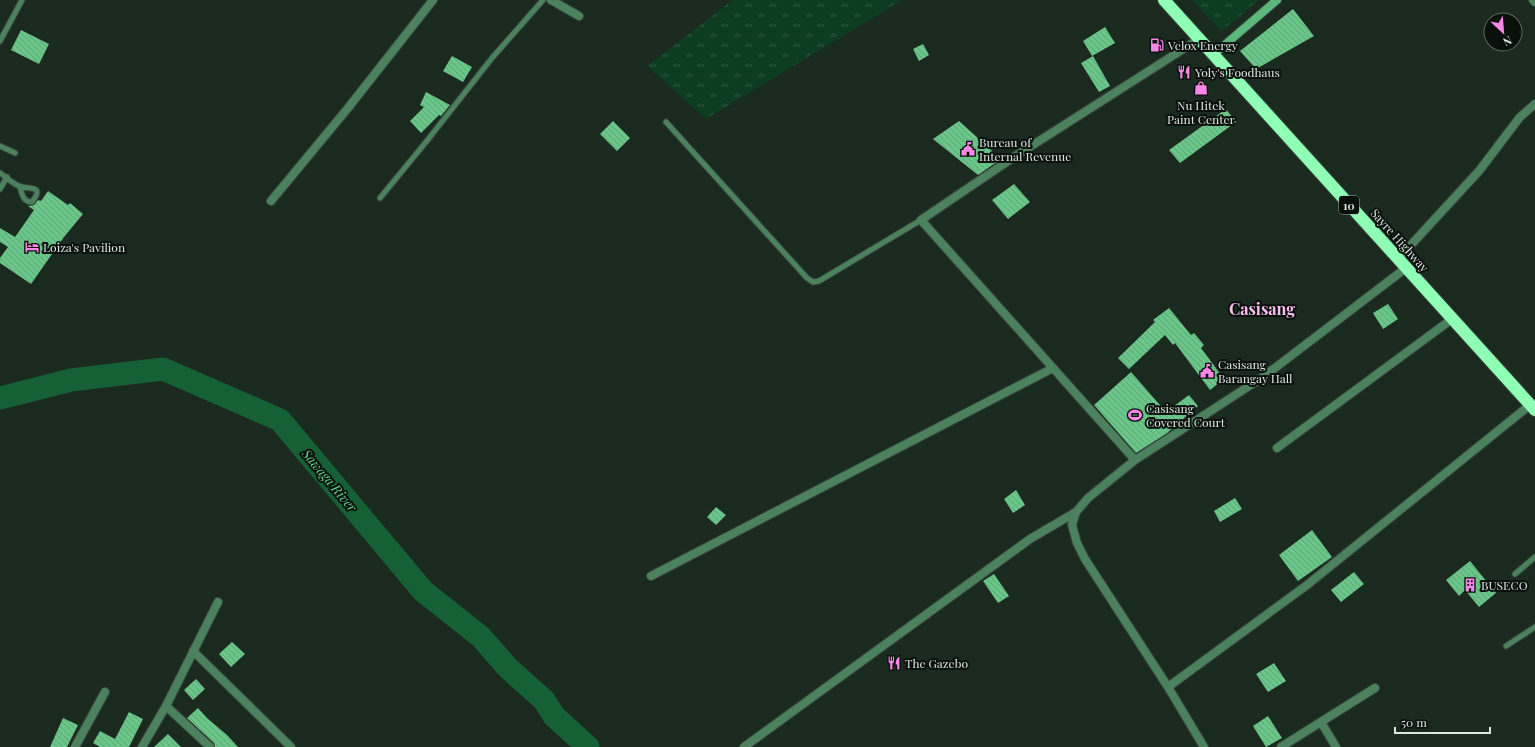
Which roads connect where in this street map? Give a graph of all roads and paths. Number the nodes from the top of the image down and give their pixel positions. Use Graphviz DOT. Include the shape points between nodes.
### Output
graph roads {
  1 [pos="22,0"];
  2 [pos="433,0"];
  3 [pos="543,0"];
  4 [pos="551,0"];
  5 [pos="1164,0"];
  6 [pos="1277,0"];
  7 [pos="1533,0"];
  8 [pos="1535,2"];
  9 [pos="579,16"];
  10 [pos="1199,39"];
  11 [pos="0,41"];
  12 [pos="1213,55"];
  13 [pos="1535,104"];
  14 [pos="666,122"];
  15 [pos="0,146"];
  16 [pos="15,153"];
  17 [pos="0,173"];
  18 [pos="7,177"];
  19 [pos="20,187"];
  20 [pos="0,189"];
  21 [pos="380,198"];
  22 [pos="271,201"];
  23 [pos="920,220"];
  24 [pos="1398,259"];
  25 [pos="1406,268"];
  26 [pos="1452,319"];
  27 [pos="1053,368"];
  28 [pos="1533,408"];
  29 [pos="1277,448"];
  30 [pos="1135,460"];
  31 [pos="1076,512"];
  32 [pos="1535,557"];
  33 [pos="1515,574"];
  34 [pos="651,576"];
  35 [pos="218,602"];
  36 [pos="1535,627"];
  37 [pos="1506,646"];
  38 [pos="193,651"];
  39 [pos="1168,687"];
  40 [pos="1375,688"];
  41 [pos="105,692"];
  42 [pos="166,706"];
  43 [pos="1321,722"];
  44 [pos="75,747"];
  45 [pos="142,747"];
  46 [pos="210,747"];
  47 [pos="292,747"];
  48 [pos="744,747"];
  49 [pos="1204,747"];
  50 [pos="1281,747"];
  51 [pos="1336,747"];
  1 -- 11 [label="lane"];
  2 -- 22 [label="street"];
  3 -- 21 [label="lane" via="492,58"];
  4 -- 9 [label="street"];
  5 -- 10 [label="highway, Sayre Highway / 10"];
  6 -- 12 [label="street"];
  7 -- 8 [label="street"];
  10 -- 12 [label="highway, Sayre Highway / 10"];
  10 -- 23 [label="street"];
  12 -- 24 [label="highway, Sayre Highway / 10"];
  13 -- 24 [label="street" via="1520,117 1479,170"];
  14 -- 23 [label="lane" via="807,278 814,282 819,282"];
  15 -- 16 [label="lane"];
  17 -- 18 [label="lane"];
  18 -- 19 [label="lane"];
  18 -- 20 [label="lane"];
  23 -- 27 [label="street"];
  24 -- 25 [label="highway, Sayre Highway / 10"];
  25 -- 26 [label="highway, Sayre Highway / 10"];
  25 -- 30 [label="street" via="1263,377"];
  26 -- 28 [label="highway, Sayre Highway / 10"];
  26 -- 29 [label="street"];
  27 -- 30 [label="street"];
  27 -- 34 [label="street"];
  28 -- 39 [label="street" via="1308,584"];
  30 -- 31 [label="street" via="1088,498"];
  31 -- 39 [label="street" via="1072,525 1085,559"];
  31 -- 48 [label="street" via="1030,539"];
  32 -- 33 [label="lane"];
  35 -- 38 [label="street"];
  36 -- 37 [label="lane"];
  38 -- 42 [label="street"];
  38 -- 47 [label="street"];
  39 -- 49 [label="street"];
  40 -- 43 [label="street"];
  41 -- 44 [label="street"];
  42 -- 45 [label="street"];
  42 -- 46 [label="street"];
  43 -- 50 [label="street"];
  43 -- 51 [label="street"];
}
